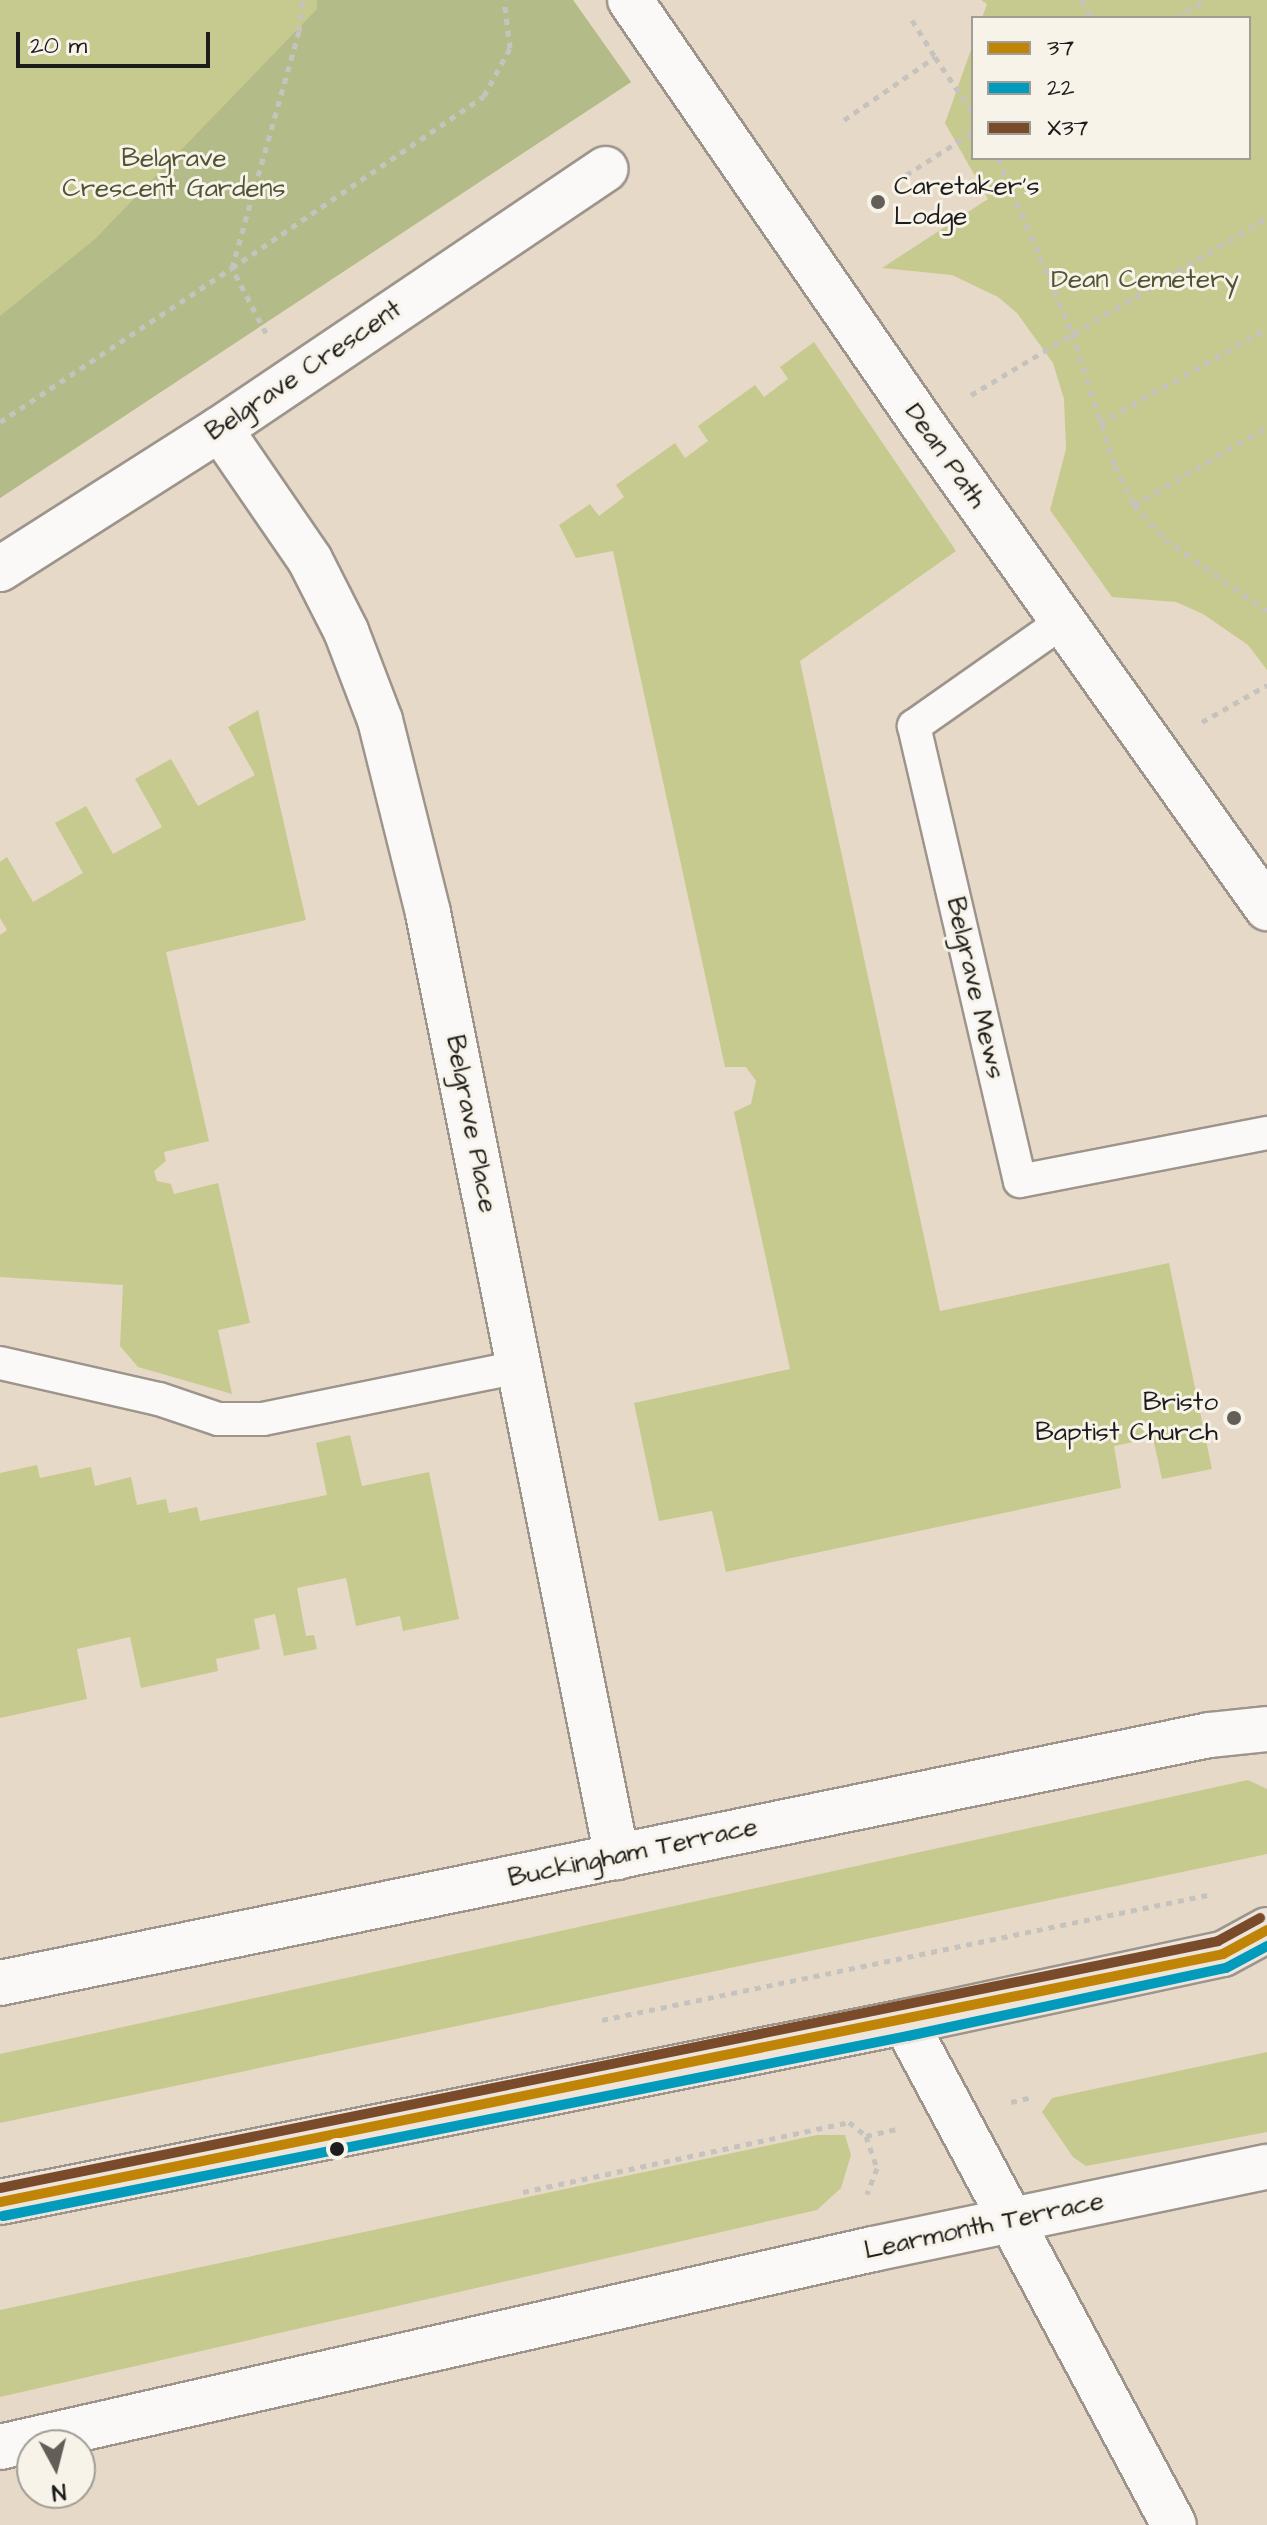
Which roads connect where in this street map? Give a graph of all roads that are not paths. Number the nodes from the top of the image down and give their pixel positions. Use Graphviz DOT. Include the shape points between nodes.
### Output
graph roads {
  1 [pos="630,0"];
  2 [pos="605,169"];
  3 [pos="220,429"];
  4 [pos="0,569"];
  5 [pos="1062,622"];
  6 [pos="1267,908"];
  7 [pos="1267,1133"];
  8 [pos="0,1363"];
  9 [pos="519,1367"];
  10 [pos="1267,1729"];
  11 [pos="617,1857"];
  12 [pos="1267,1930"];
  13 [pos="1223,1954"];
  14 [pos="1267,1957"];
  15 [pos="0,1983"];
  16 [pos="905,2022"];
  17 [pos="1267,2167"];
  18 [pos="0,2202"];
  19 [pos="1008,2221"];
  20 [pos="0,2447"];
  21 [pos="1174,2525"];
  1 -- 5 [label="street, Dean Path"];
  2 -- 3 [label="street, Belgrave Crescent"];
  3 -- 4 [label="street, Belgrave Crescent"];
  3 -- 9 [label="street, Belgrave Place" via="310,560 346,631 380,720 428,913"];
  5 -- 6 [label="street, Dean Path"];
  5 -- 7 [label="lane, Belgrave Mews" via="914,726 1020,1181"];
  8 -- 9 [label="lane" via="159,1399 218,1419 263,1419"];
  9 -- 11 [label="street, Belgrave Place"];
  10 -- 11 [label="street, Buckingham Terrace" via="1209,1735"];
  11 -- 15 [label="street, Buckingham Terrace"];
  12 -- 13 [label="main road"];
  13 -- 14 [label="main road"];
  13 -- 16 [label="main road"];
  16 -- 18 [label="main road"];
  16 -- 19 [label="street"];
  17 -- 19 [label="street, Learmonth Terrace"];
  19 -- 20 [label="street, Learmonth Terrace"];
  19 -- 21 [label="street"];
}
